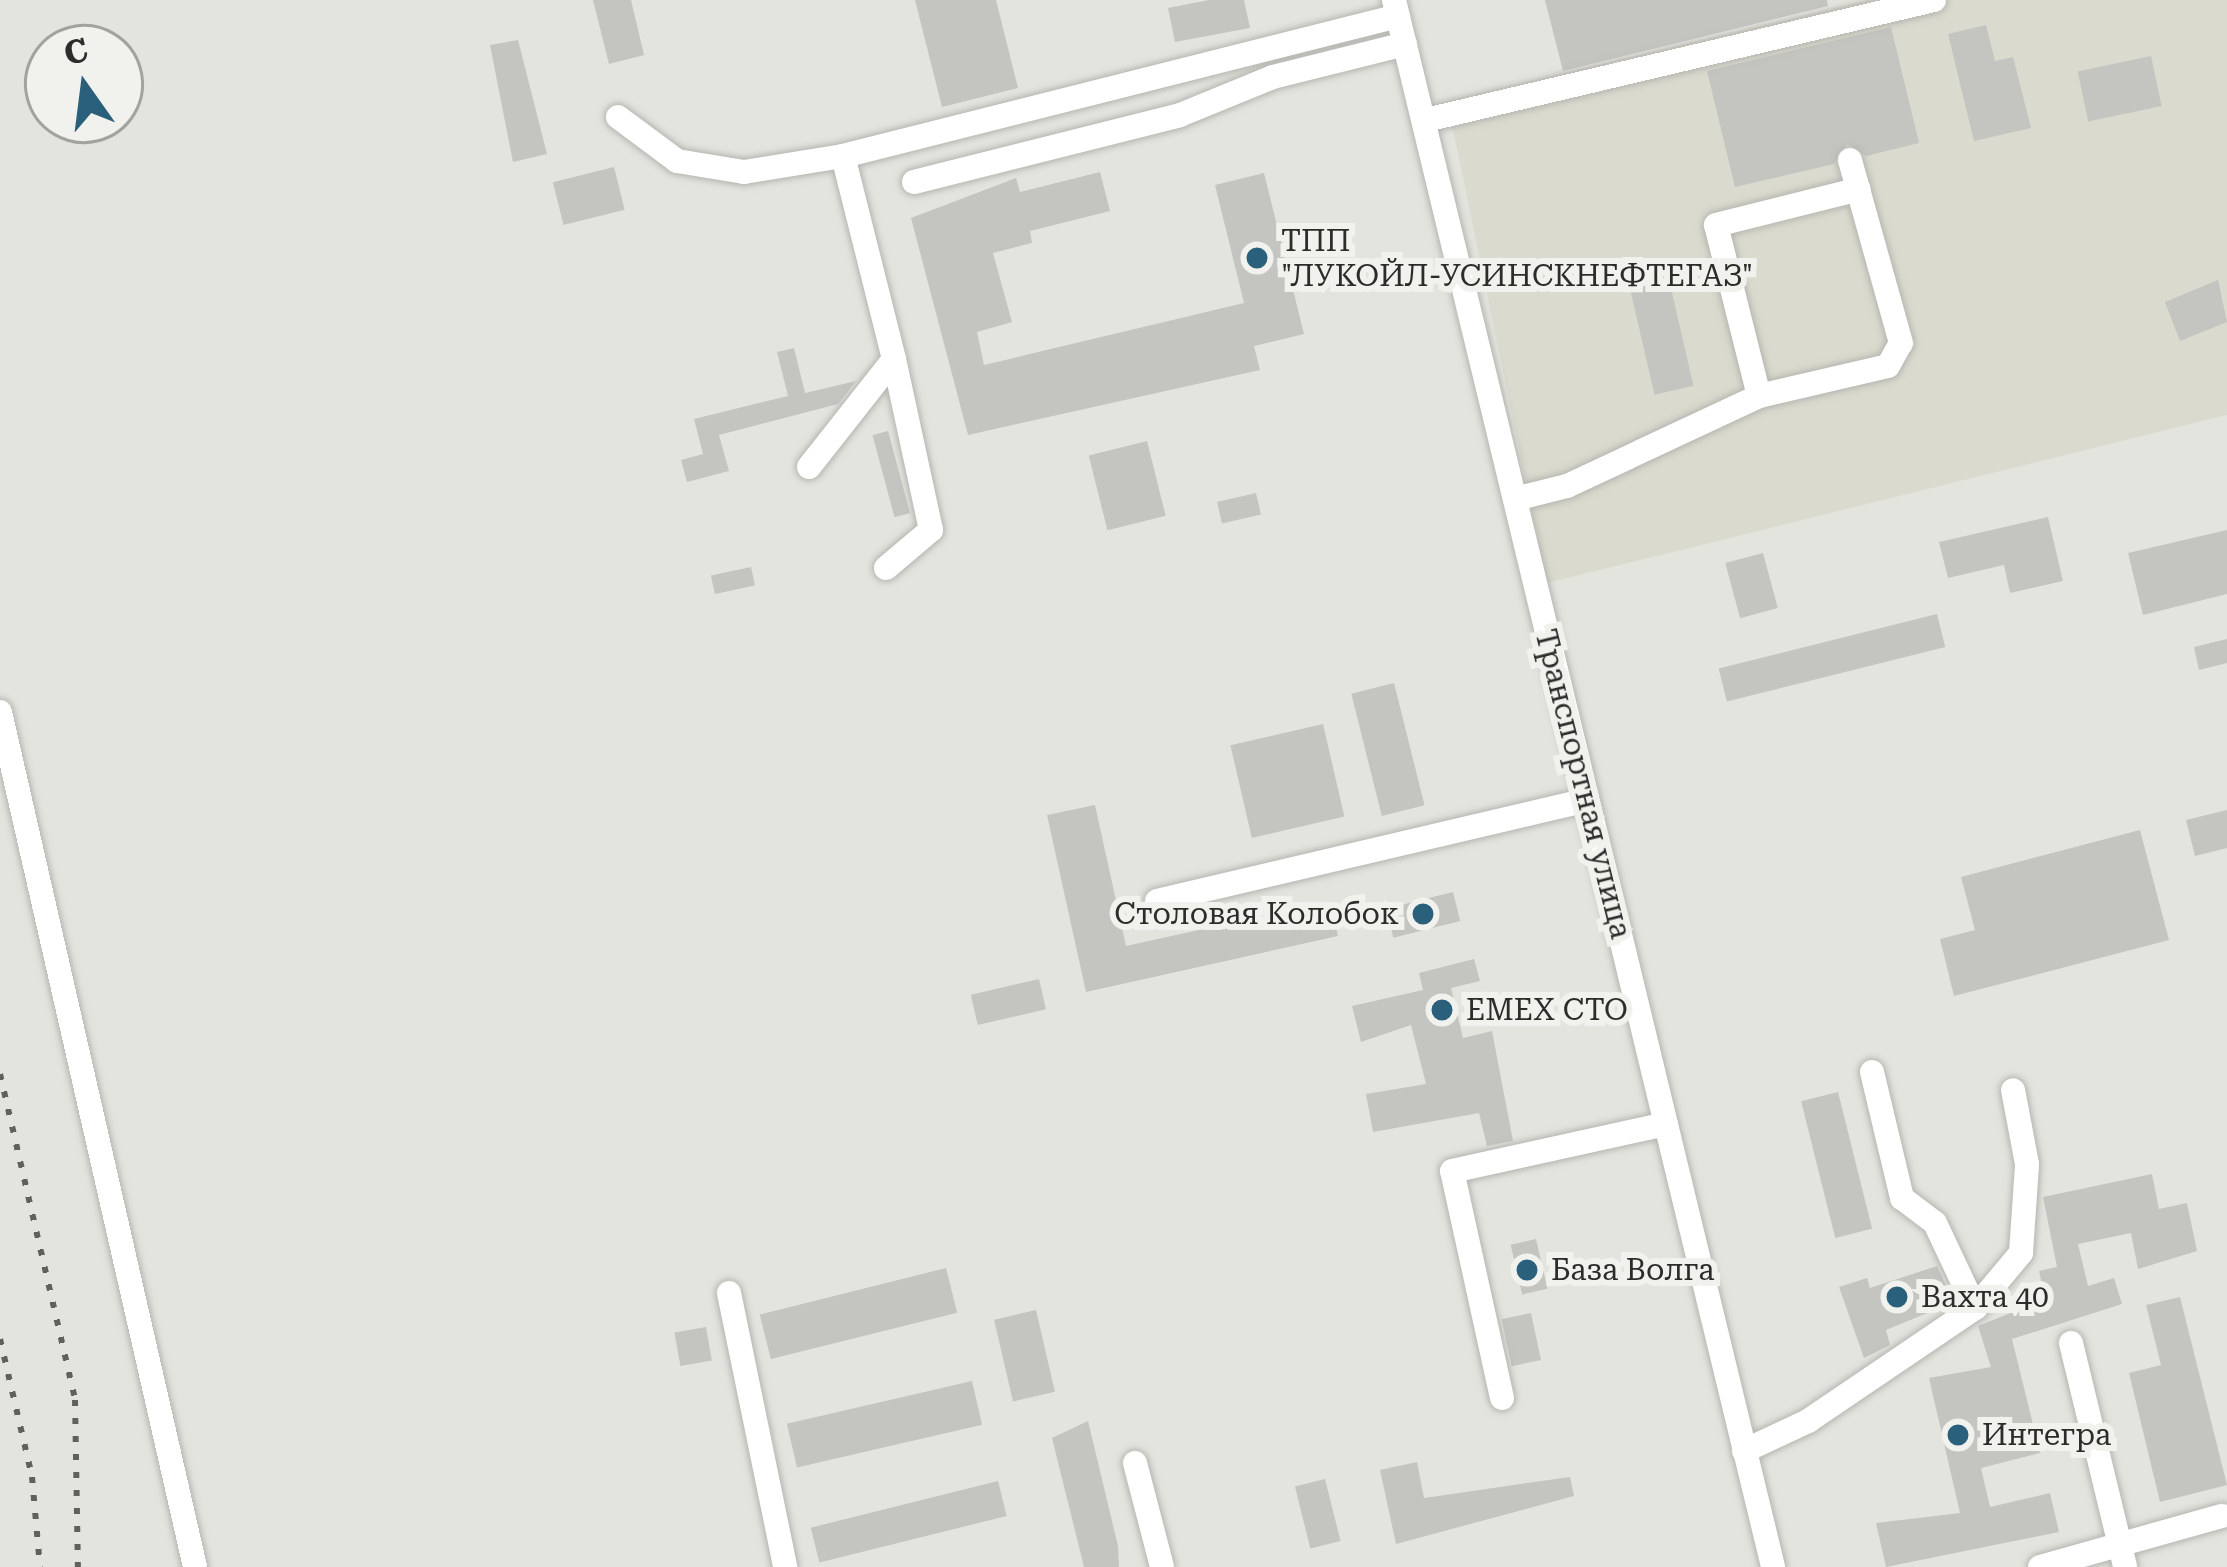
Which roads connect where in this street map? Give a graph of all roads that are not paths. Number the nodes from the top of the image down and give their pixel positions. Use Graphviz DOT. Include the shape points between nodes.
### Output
graph roads {
  1 [pos="1934,0"];
  2 [pos="1396,8"];
  3 [pos="1405,44"];
  4 [pos="618,117"];
  5 [pos="1426,120"];
  6 [pos="843,156"];
  7 [pos="1850,160"];
  8 [pos="914,182"];
  9 [pos="1858,189"];
  10 [pos="894,358"];
  11 [pos="1759,395"];
  12 [pos="809,467"];
  13 [pos="1515,499"];
  14 [pos="886,568"];
  15 [pos="0,712"];
  16 [pos="1586,800"];
  17 [pos="1157,901"];
  18 [pos="1872,1072"];
  19 [pos="2013,1090"];
  20 [pos="1666,1124"];
  21 [pos="729,1293"];
  22 [pos="1975,1308"];
  23 [pos="2071,1343"];
  24 [pos="1502,1398"];
  25 [pos="1744,1451"];
  26 [pos="1135,1463"];
  27 [pos="2222,1516"];
  28 [pos="2120,1557"];
  29 [pos="195,1567"];
  30 [pos="785,1567"];
  31 [pos="1162,1567"];
  32 [pos="1773,1567"];
  33 [pos="2040,1567"];
  1 -- 5 [label="street"];
  2 -- 3 [label="street, Транспортная улица"];
  2 -- 6 [label="street"];
  3 -- 5 [label="street, Транспортная улица"];
  3 -- 8 [label="street" via="1273,77 1180,115"];
  4 -- 6 [label="street" via="677,161 744,172"];
  5 -- 13 [label="street, Транспортная улица"];
  6 -- 10 [label="street"];
  7 -- 9 [label="street"];
  9 -- 11 [label="street" via="1901,343 1888,367"];
  9 -- 11 [label="street" via="1716,225"];
  10 -- 12 [label="street"];
  10 -- 14 [label="street" via="931,530"];
  11 -- 13 [label="street" via="1567,486"];
  13 -- 16 [label="street, Транспортная улица"];
  15 -- 29 [label="street"];
  16 -- 17 [label="street"];
  16 -- 20 [label="street, Транспортная улица"];
  18 -- 22 [label="street" via="1902,1198 1935,1223"];
  19 -- 22 [label="street" via="2027,1164 2020,1253"];
  20 -- 24 [label="street" via="1452,1171"];
  20 -- 25 [label="street, Транспортная улица"];
  21 -- 30 [label="street"];
  22 -- 25 [label="street" via="1808,1421"];
  23 -- 28 [label="street"];
  25 -- 32 [label="street, Транспортная улица"];
  26 -- 31 [label="street"];
  27 -- 28 [label="street"];
  28 -- 33 [label="street"];
}
